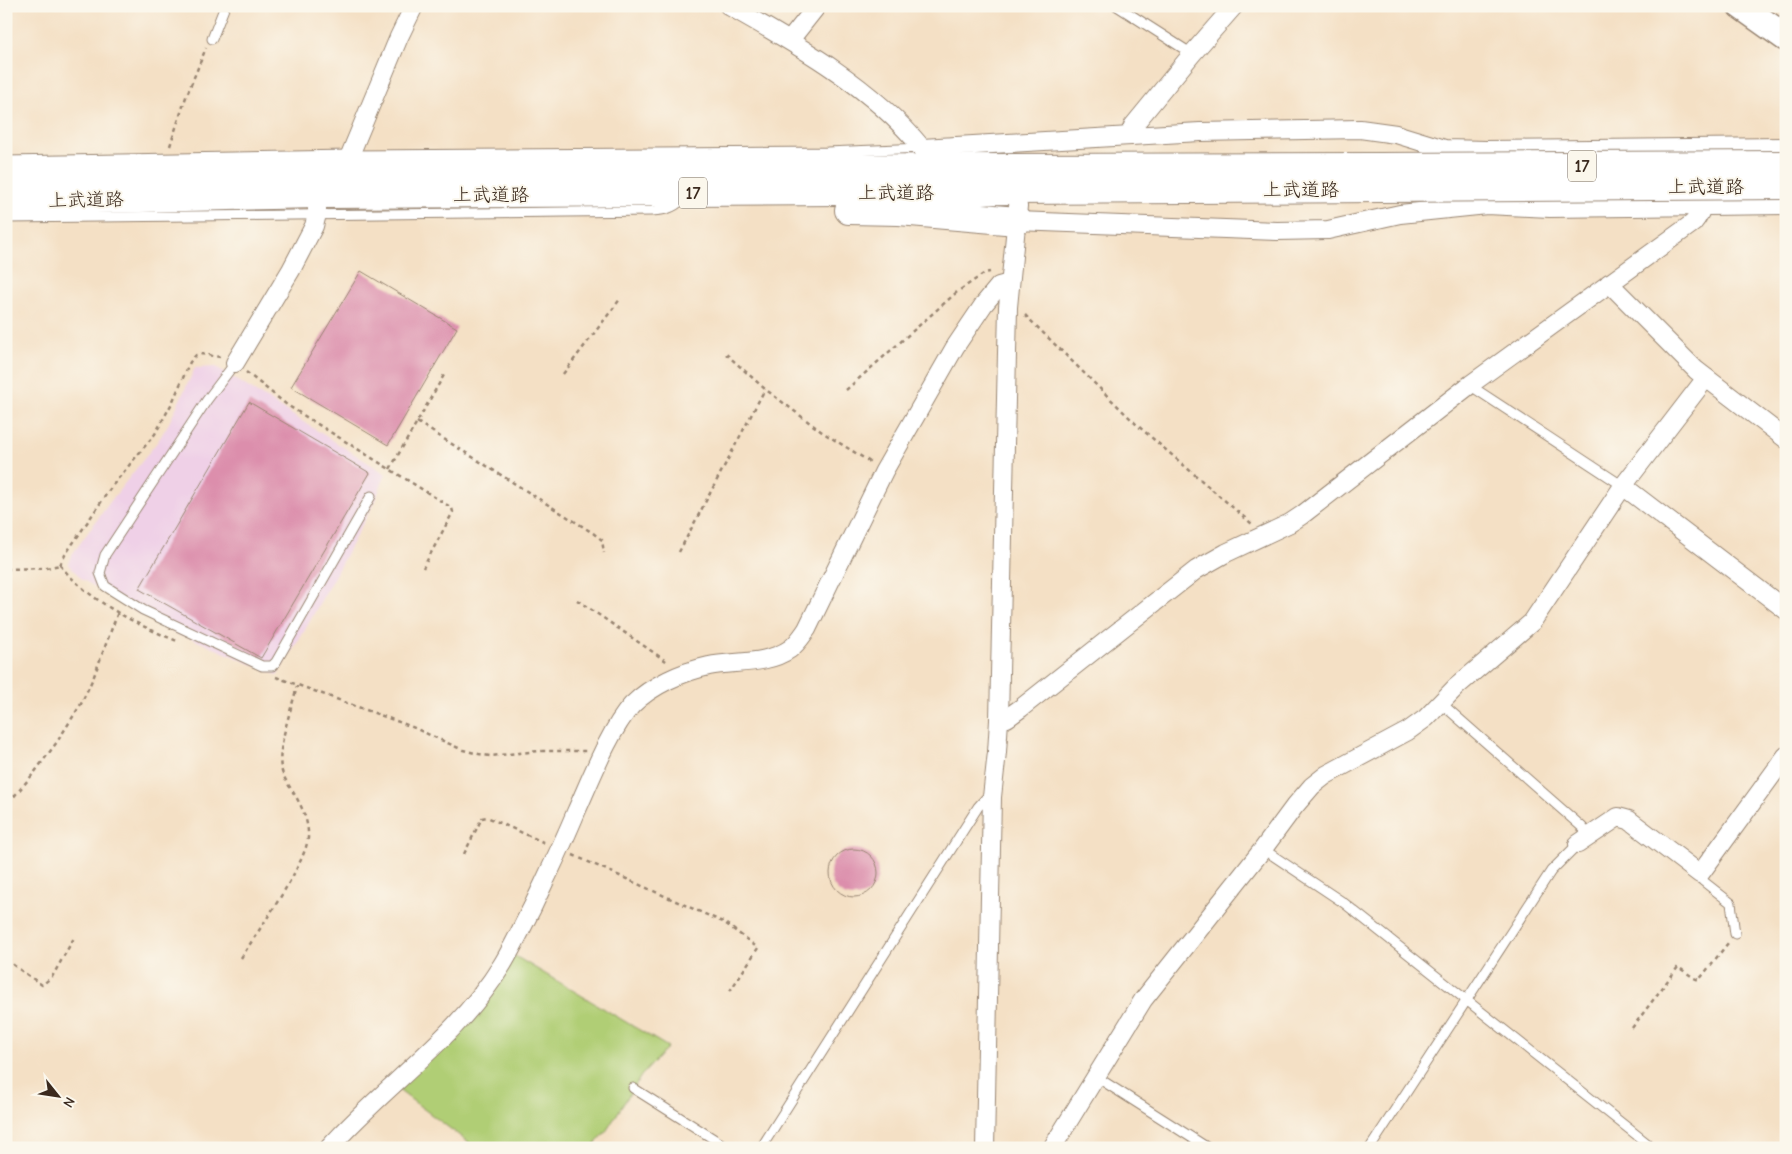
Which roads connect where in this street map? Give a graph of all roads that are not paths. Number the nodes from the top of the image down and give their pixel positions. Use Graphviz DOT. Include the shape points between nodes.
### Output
graph roads {
  1 [pos="225,6"];
  2 [pos="414,6"];
  3 [pos="729,6"];
  4 [pos="817,6"];
  5 [pos="1117,6"];
  6 [pos="1234,6"];
  7 [pos="1741,6"];
  8 [pos="1786,38"];
  9 [pos="212,39"];
  10 [pos="790,40"];
  11 [pos="1192,54"];
  12 [pos="1129,136"];
  13 [pos="1786,147"];
  14 [pos="922,148"];
  15 [pos="1706,149"];
  16 [pos="1486,150"];
  17 [pos="6,161"];
  18 [pos="348,162"];
  19 [pos="1786,165"];
  20 [pos="6,178"];
  21 [pos="1379,178"];
  22 [pos="1786,185"];
  23 [pos="636,193"];
  24 [pos="680,201"];
  25 [pos="6,202"];
  26 [pos="317,204"];
  27 [pos="1487,205"];
  28 [pos="1704,205"];
  29 [pos="1786,205"];
  30 [pos="1017,213"];
  31 [pos="6,218"];
  32 [pos="1010,276"];
  33 [pos="1609,284"];
  34 [pos="234,362"];
  35 [pos="1706,378"];
  36 [pos="1471,384"];
  37 [pos="1786,439"];
  38 [pos="1623,486"];
  39 [pos="371,496"];
  40 [pos="1786,610"];
  41 [pos="1441,703"];
  42 [pos="999,720"];
  43 [pos="1786,756"];
  44 [pos="992,797"];
  45 [pos="1584,840"];
  46 [pos="1263,848"];
  47 [pos="1700,874"];
  48 [pos="1734,934"];
  49 [pos="1468,1001"];
  50 [pos="1095,1076"];
  51 [pos="633,1088"];
  52 [pos="329,1148"];
  53 [pos="728,1148"];
  54 [pos="761,1148"];
  55 [pos="985,1148"];
  56 [pos="1052,1148"];
  57 [pos="1208,1148"];
  58 [pos="1370,1148"];
  59 [pos="1653,1148"];
  1 -- 9 [label="lane"];
  2 -- 18 [label="street"];
  3 -- 10 [label="street"];
  4 -- 10 [label="street"];
  5 -- 11 [label="lane"];
  6 -- 11 [label="street"];
  7 -- 8 [label="main road"];
  10 -- 14 [label="street" via="861,89"];
  11 -- 12 [label="street" via="1133,126"];
  12 -- 14 [label="street" via="1019,151"];
  12 -- 16 [label="street" via="1360,129 1396,134 1445,148"];
  13 -- 15 [label="street"];
  14 -- 18 [label="lane"];
  15 -- 16 [label="street"];
  15 -- 28 [label="street"];
  16 -- 27 [label="street"];
  17 -- 18 [label="lane" via="169,157"];
  18 -- 20 [label="highway, 上武道路 / 17"];
  18 -- 21 [label="highway, 上武道路 / 17"];
  19 -- 21 [label="highway, 上武道路 / 17, bridge"];
  21 -- 22 [label="highway, 上武道路 / 17, bridge"];
  21 -- 23 [label="highway, 上武道路 / 17"];
  23 -- 24 [label="highway"];
  23 -- 26 [label="highway, 上武道路 / 17"];
  24 -- 26 [label="lane" via="672,208 652,211"];
  24 -- 30 [label="highway" via="754,208"];
  25 -- 26 [label="highway, 上武道路 / 17"];
  26 -- 31 [label="lane"];
  26 -- 34 [label="street" via="314,226 291,270"];
  27 -- 28 [label="street" via="1550,208"];
  27 -- 30 [label="street" via="1400,214 1328,230 1277,231"];
  28 -- 29 [label="street"];
  28 -- 33 [label="street" via="1693,223"];
  30 -- 32 [label="street"];
  32 -- 42 [label="street"];
  32 -- 52 [label="street" via="984,304 955,347 884,471 807,629 797,643 789,650 758,660 710,666 680,675 633,704 605,750 503,964 483,994 461,1020"];
  33 -- 35 [label="street"];
  33 -- 36 [label="street"];
  34 -- 39 [label="lane" via="105,555 100,573 106,586 143,610 262,666 272,666"];
  35 -- 37 [label="street"];
  35 -- 38 [label="street"];
  36 -- 38 [label="lane"];
  36 -- 42 [label="street" via="1302,515 1196,570 1021,708"];
  38 -- 40 [label="street"];
  38 -- 41 [label="street" via="1532,622"];
  41 -- 45 [label="lane" via="1582,826"];
  41 -- 46 [label="street" via="1408,731 1326,775 1312,786"];
  42 -- 44 [label="street"];
  43 -- 47 [label="street"];
  44 -- 54 [label="lane" via="986,798 978,807"];
  44 -- 55 [label="street"];
  45 -- 47 [label="street" via="1618,817 1629,820"];
  45 -- 49 [label="lane" via="1551,871"];
  46 -- 49 [label="lane" via="1344,903"];
  46 -- 50 [label="street" via="1143,1000"];
  47 -- 48 [label="lane" via="1703,881 1731,903"];
  49 -- 58 [label="lane"];
  49 -- 59 [label="lane"];
  50 -- 56 [label="street"];
  50 -- 57 [label="lane"];
  51 -- 53 [label="lane"];
}
